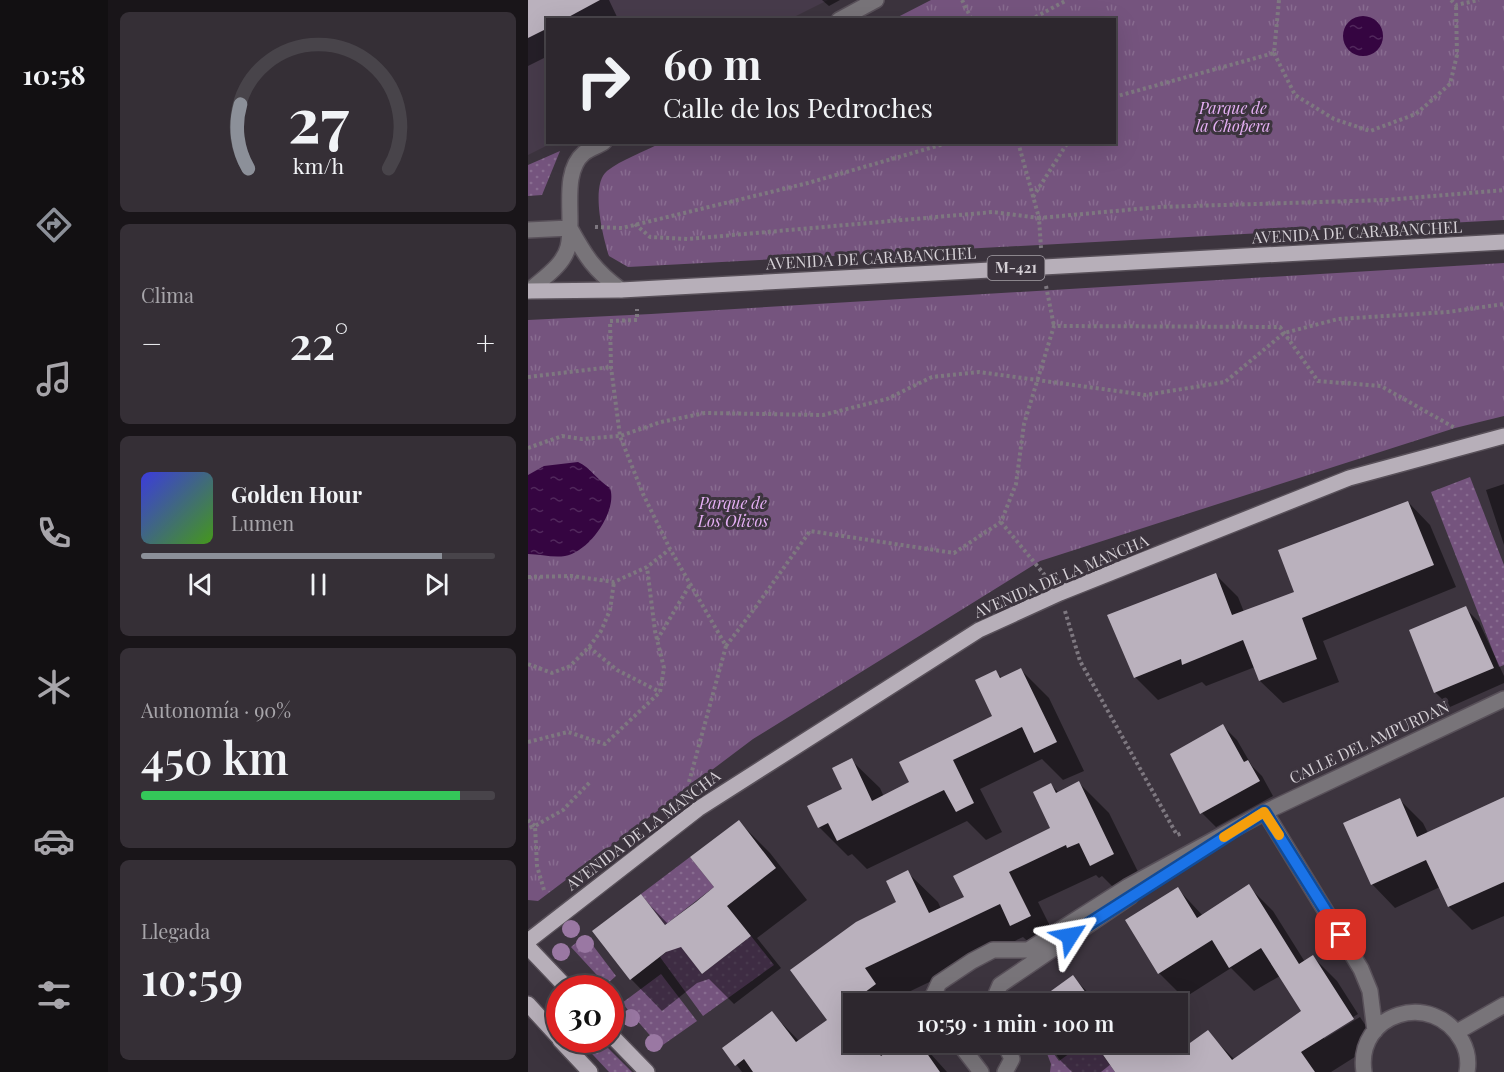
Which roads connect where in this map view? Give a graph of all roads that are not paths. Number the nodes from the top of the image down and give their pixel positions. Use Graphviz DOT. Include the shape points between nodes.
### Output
graph roads {
  1 [pos="876,0"];
  2 [pos="843,18"];
  3 [pos="600,144"];
  4 [pos="570,228"];
  5 [pos="528,230"];
  6 [pos="1504,242"];
  7 [pos="629,289"];
  8 [pos="529,291"];
  9 [pos="1504,436"];
  10 [pos="1504,699"];
  11 [pos="1264,812"];
  12 [pos="1250,820"];
  13 [pos="528,941"];
  14 [pos="528,947"];
  15 [pos="555,975"];
  16 [pos="934,993"];
  17 [pos="997,993"];
  18 [pos="528,1004"];
  19 [pos="1504,1005"];
  20 [pos="546,1024"];
  21 [pos="1375,1031"];
  22 [pos="1457,1032"];
  23 [pos="624,1048"];
  24 [pos="573,1053"];
  25 [pos="966,1053"];
  26 [pos="1009,1053"];
  27 [pos="590,1072"];
  28 [pos="647,1072"];
  29 [pos="981,1072"];
  30 [pos="1005,1072"];
  31 [pos="1364,1072"];
  32 [pos="1467,1072"];
  1 -- 2 [label="street"];
  3 -- 4 [label="street" via="583,154 574,168"];
  4 -- 5 [label="street"];
  4 -- 7 [label="street" via="589,261 603,276"];
  4 -- 8 [label="street" via="568,248 561,261"];
  6 -- 7 [label="main road, AVENIDA DE CARABANCHEL / M-421"];
  7 -- 8 [label="main road, AVENIDA DE CARABANCHEL / M-421"];
  9 -- 13 [label="main road, AVENIDA DE LA MANCHA" via="1349,478 1060,593 979,630 698,809"];
  10 -- 11 [label="street, CALLE DEL AMPURDAN"];
  11 -- 12 [label="street, CALLE DEL AMPURDAN"];
  11 -- 21 [label="street" via="1361,969 1370,991"];
  12 -- 16 [label="street, CALLE DEL AMPURDAN" via="1126,886 1028,950 993,950 972,961 939,983"];
  12 -- 17 [label="street, CALLE DEL AMPURDAN" via="1110,909 1000,985"];
  14 -- 15 [label="main road"];
  18 -- 20 [label="main road"];
  19 -- 22 [label="street"];
  21 -- 22 [label="street" via="1396,1015 1423,1012 1448,1023"];
  21 -- 31 [label="street" via="1364,1053"];
  22 -- 32 [label="street" via="1466,1047"];
  23 -- 28 [label="main road"];
  24 -- 27 [label="main road"];
  25 -- 29 [label="street"];
  26 -- 30 [label="street" via="1012,1059"];
}
